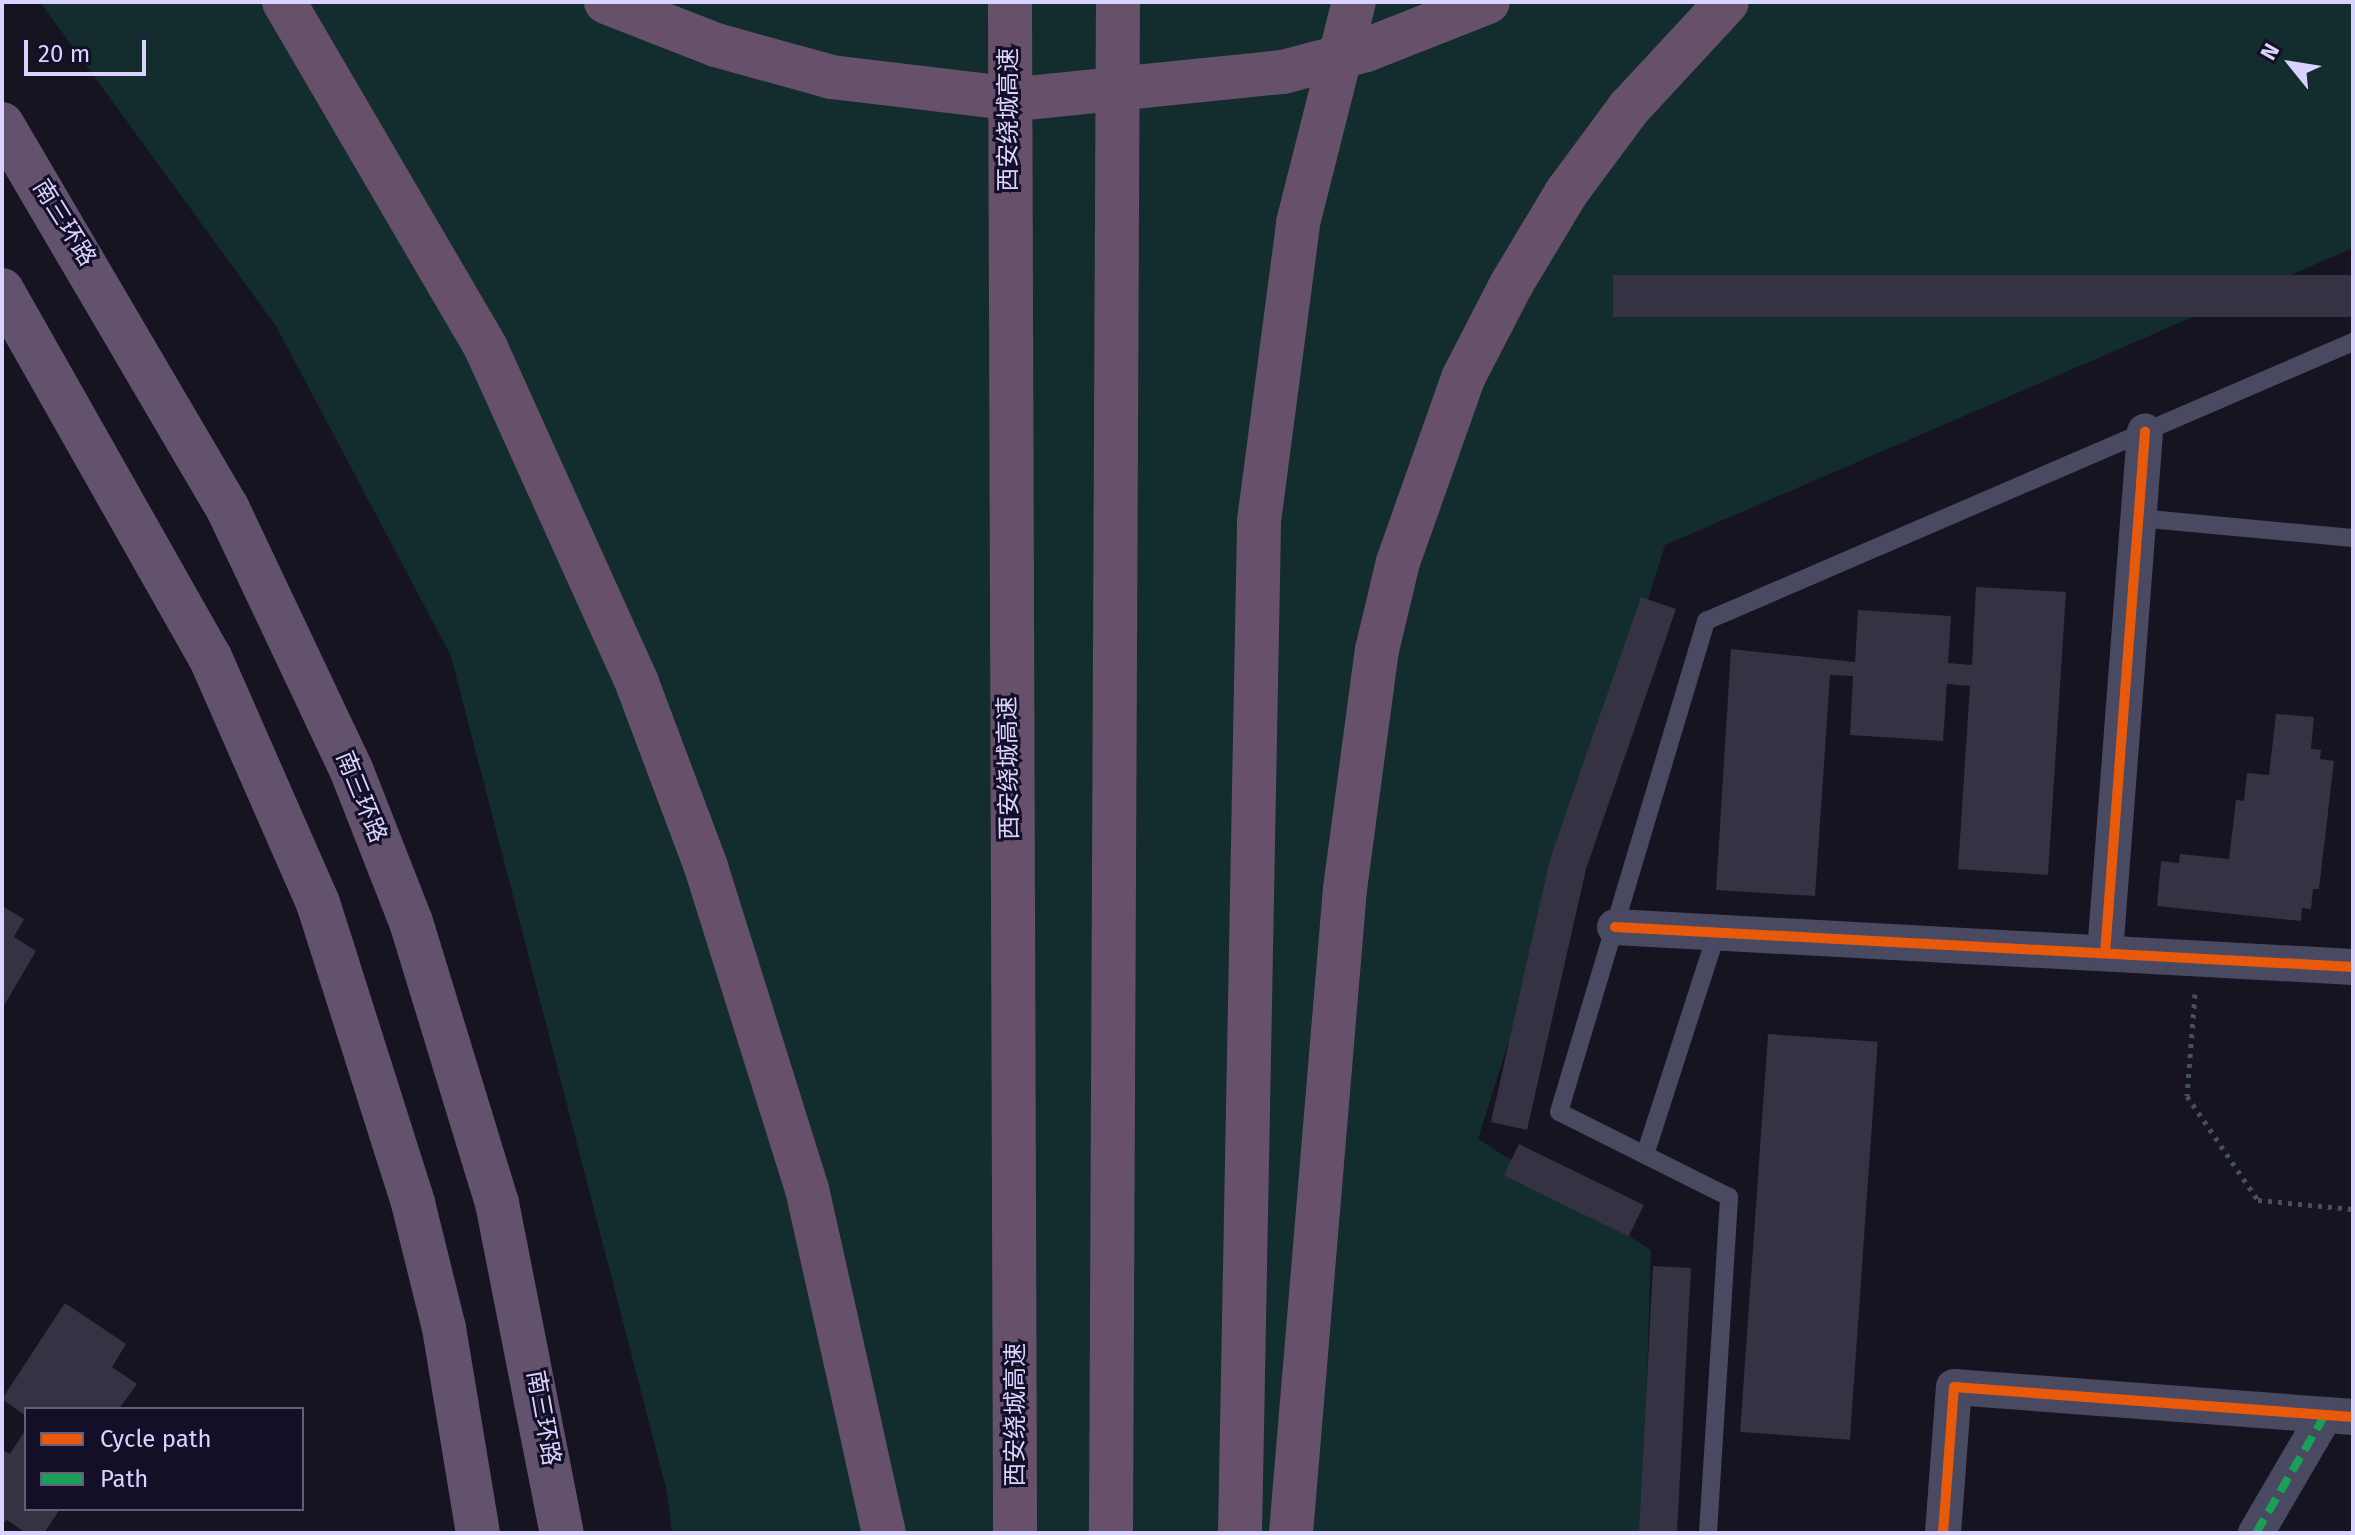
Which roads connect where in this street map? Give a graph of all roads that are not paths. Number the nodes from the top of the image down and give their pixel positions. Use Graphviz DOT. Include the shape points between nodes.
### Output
graph roads {
  1 [pos="284,2"];
  2 [pos="606,2"];
  3 [pos="1010,2"];
  4 [pos="1118,2"];
  5 [pos="1354,2"];
  6 [pos="1488,2"];
  7 [pos="1727,2"];
  8 [pos="2,124"];
  9 [pos="2,290"];
  10 [pos="2353,342"];
  11 [pos="2145,432"];
  12 [pos="2138,518"];
  13 [pos="2353,538"];
  14 [pos="1615,927"];
  15 [pos="1717,932"];
  16 [pos="2105,953"];
  17 [pos="2353,967"];
  18 [pos="1645,1155"];
  19 [pos="2339,1416"];
  20 [pos="478,1533"];
  21 [pos="562,1533"];
  22 [pos="884,1533"];
  23 [pos="1015,1533"];
  24 [pos="1111,1533"];
  25 [pos="1240,1533"];
  26 [pos="1291,1533"];
  27 [pos="1708,1533"];
  28 [pos="1943,1533"];
  29 [pos="2256,1533"];
  1 -- 22 [label="highway" via="486,348 637,683 706,867 790,1129"];
  2 -- 6 [label="highway" via="716,45 831,77 1016,99 1190,86 1283,72 1366,50"];
  3 -- 23 [label="highway, 西安绕城高速"];
  4 -- 24 [label="highway"];
  5 -- 25 [label="highway" via="1298,223 1259,521"];
  7 -- 26 [label="highway" via="1629,108 1566,193 1511,285 1463,378 1398,562 1377,650 1345,889"];
  8 -- 21 [label="highway, 南三环路" via="227,507 351,769 411,922 497,1203"];
  9 -- 20 [label="highway" via="210,657 318,903 417,1217 444,1328"];
  10 -- 11 [label="lane"];
  11 -- 12 [label="street"];
  11 -- 14 [label="lane" via="1706,621"];
  12 -- 13 [label="lane"];
  12 -- 16 [label="street"];
  14 -- 15 [label="street"];
  14 -- 18 [label="lane" via="1559,1112"];
  15 -- 16 [label="street"];
  15 -- 18 [label="lane"];
  16 -- 17 [label="street"];
  18 -- 27 [label="lane" via="1729,1197"];
  19 -- 28 [label="street" via="1954,1387"];
  19 -- 29 [label="street"];
}
